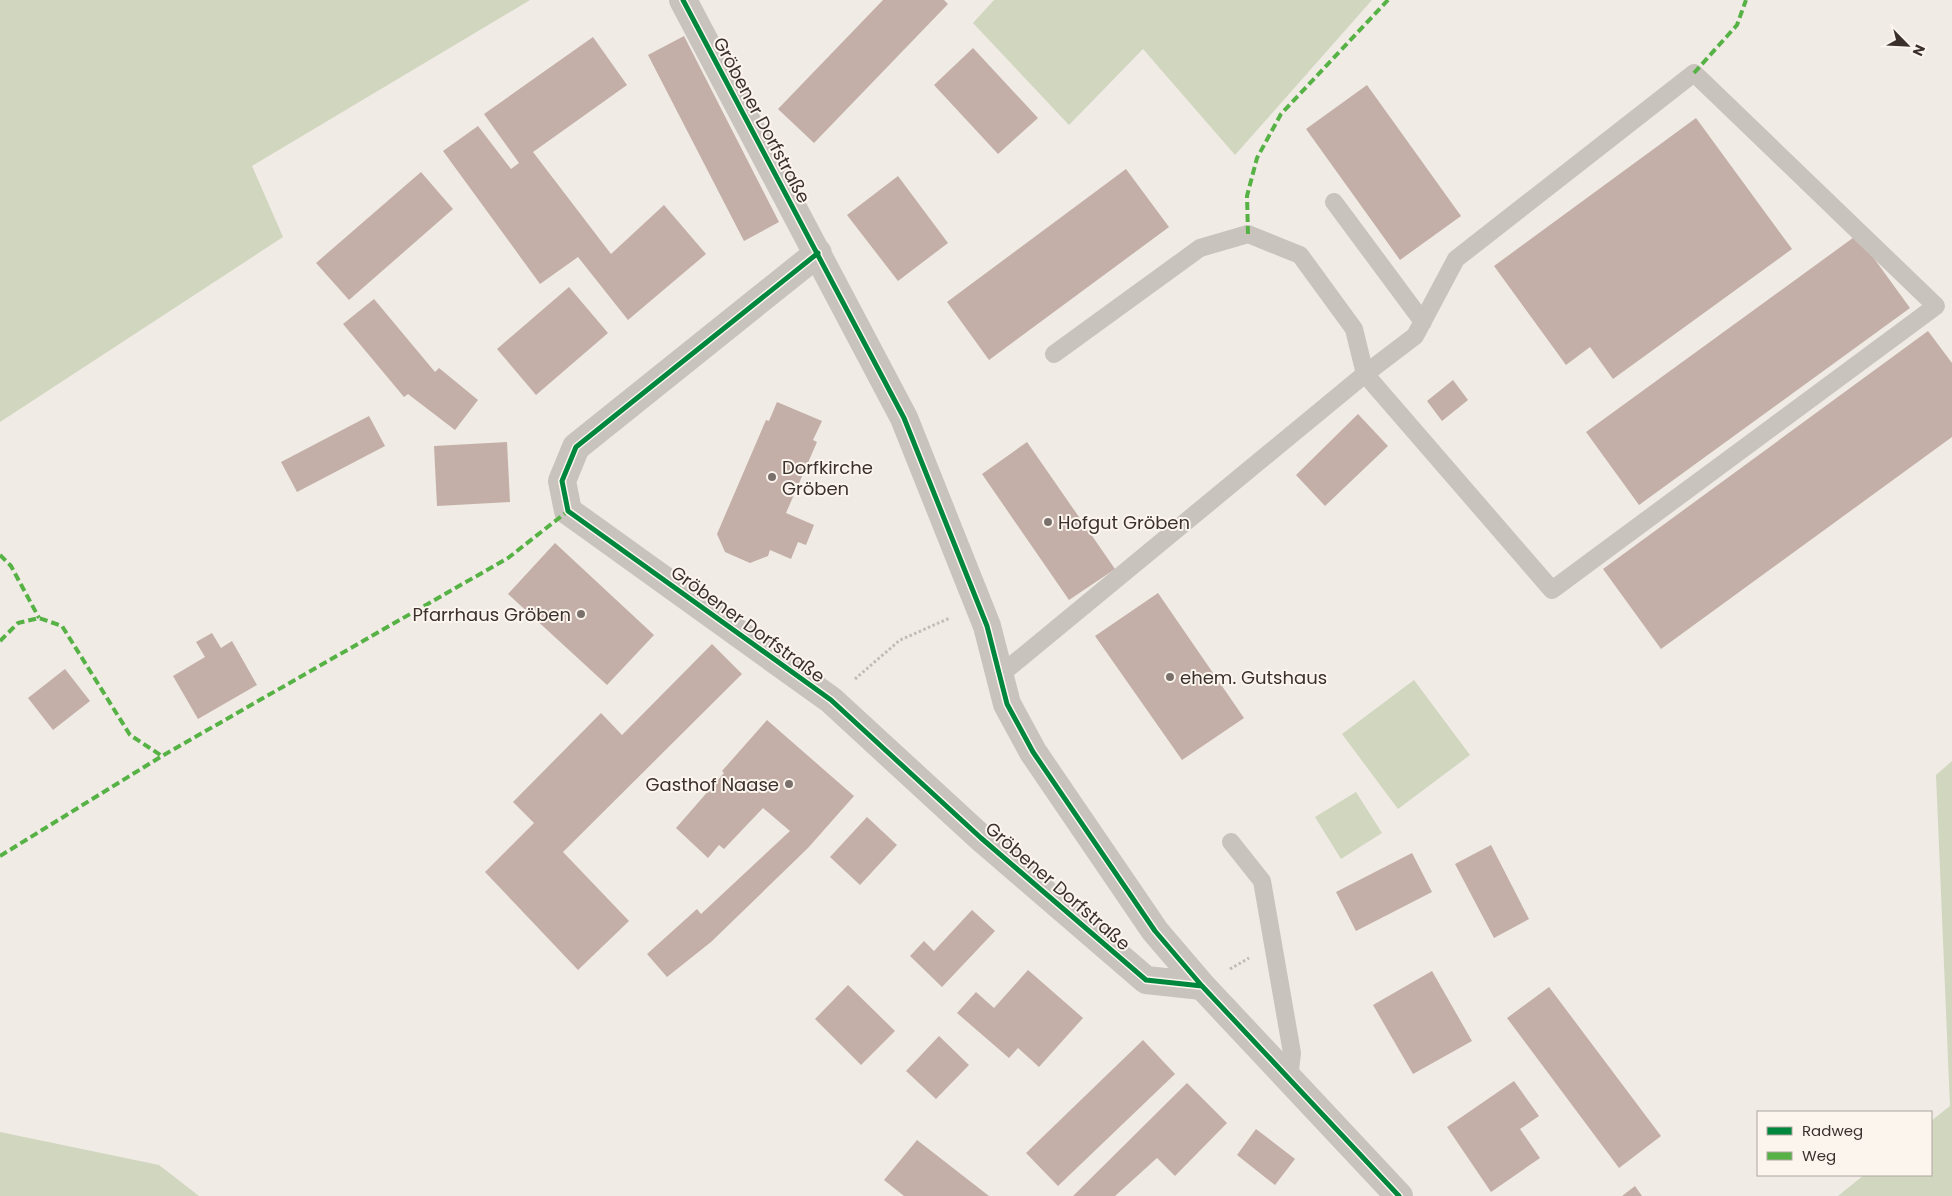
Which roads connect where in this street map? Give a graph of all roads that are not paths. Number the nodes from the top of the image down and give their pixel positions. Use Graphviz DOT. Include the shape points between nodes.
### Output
graph roads {
  1 [pos="683,0"];
  2 [pos="1334,202"];
  3 [pos="818,253"];
  4 [pos="1423,322"];
  5 [pos="1054,354"];
  6 [pos="1365,374"];
  7 [pos="1000,675"];
  8 [pos="1231,842"];
  9 [pos="1202,986"];
  10 [pos="1289,1078"];
  11 [pos="1399,1196"];
  1 -- 3 [label="street, Gröbener Dorfstraße"];
  2 -- 4 [label="lane"];
  3 -- 7 [label="street, Gröbener Dorfstraße" via="904,418 987,626"];
  3 -- 9 [label="street, Gröbener Dorfstraße" via="576,448 562,481 568,511 831,700 981,838 1146,980"];
  4 -- 6 [label="lane" via="1415,336"];
  4 -- 6 [label="lane" via="1456,258 1694,73 1936,306 1552,590"];
  5 -- 6 [label="lane" via="1200,248 1248,234 1300,255 1354,329"];
  6 -- 7 [label="lane"];
  7 -- 9 [label="street, Gröbener Dorfstraße" via="1008,704 1033,752 1156,931"];
  8 -- 10 [label="lane" via="1262,881 1292,1053"];
  9 -- 10 [label="street, Gröbener Dorfstraße"];
  10 -- 11 [label="street, Gröbener Dorfstraße"];
}
